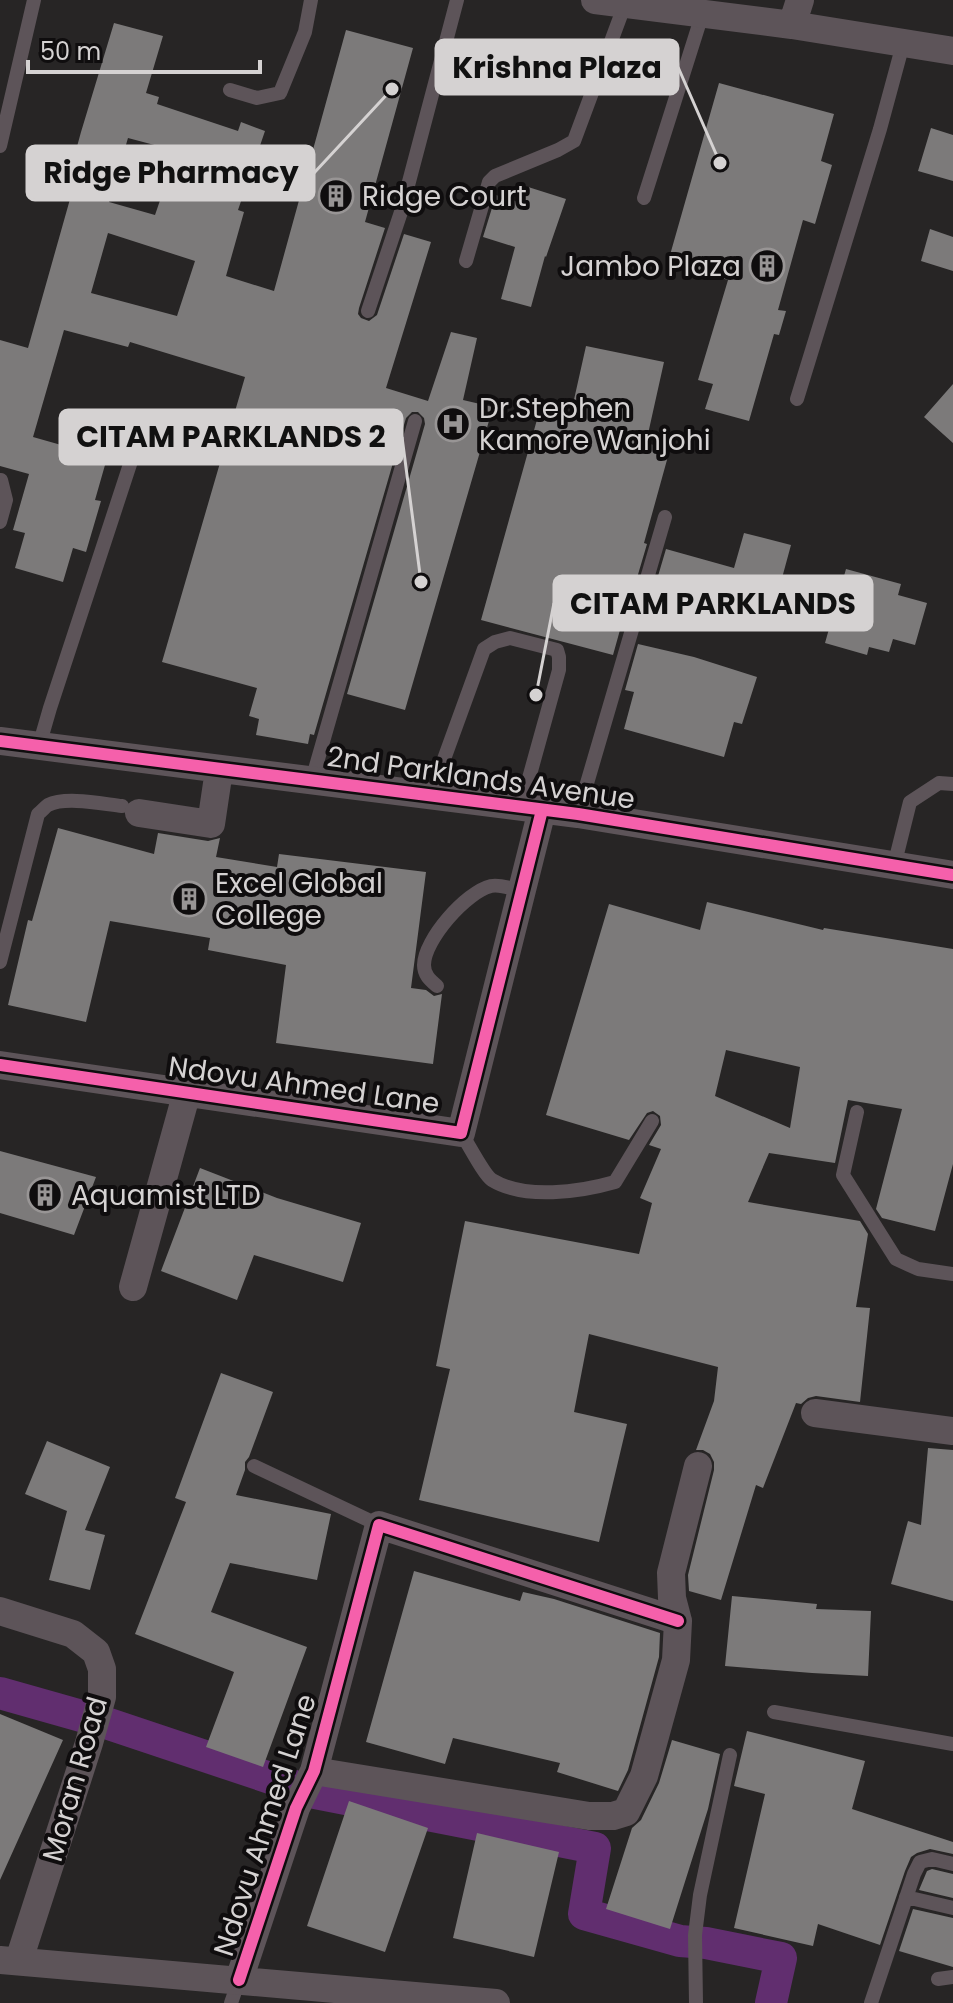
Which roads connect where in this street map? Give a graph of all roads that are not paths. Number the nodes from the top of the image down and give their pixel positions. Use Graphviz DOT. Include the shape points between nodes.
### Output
graph roads {
  1 [pos="34,0"];
  2 [pos="311,0"];
  3 [pos="457,0"];
  4 [pos="595,0"];
  5 [pos="639,4"];
  6 [pos="796,12"];
  7 [pos="702,15"];
  8 [pos="903,44"];
  9 [pos="953,51"];
  10 [pos="230,90"];
  11 [pos="0,146"];
  12 [pos="644,198"];
  13 [pos="466,261"];
  14 [pos="368,311"];
  15 [pos="797,399"];
  16 [pos="415,421"];
  17 [pos="135,449"];
  18 [pos="1,480"];
  19 [pos="665,517"];
  20 [pos="0,522"];
  21 [pos="0,741"];
  22 [pos="39,746"];
  23 [pos="219,770"];
  24 [pos="312,780"];
  25 [pos="953,784"];
  26 [pos="431,795"];
  27 [pos="531,809"];
  28 [pos="131,810"];
  29 [pos="578,814"];
  30 [pos="894,866"];
  31 [pos="953,875"];
  32 [pos="521,891"];
  33 [pos="0,962"];
  34 [pos="437,986"];
  35 [pos="0,1065"];
  36 [pos="187,1092"];
  37 [pos="857,1112"];
  38 [pos="652,1121"];
  39 [pos="461,1133"];
  40 [pos="953,1274"];
  41 [pos="133,1287"];
  42 [pos="815,1413"];
  43 [pos="953,1431"];
  44 [pos="254,1466"];
  45 [pos="698,1466"];
  46 [pos="379,1525"];
  47 [pos="0,1611"];
  48 [pos="678,1621"];
  49 [pos="774,1712"];
  50 [pos="953,1744"];
  51 [pos="730,1755"];
  52 [pos="314,1771"];
  53 [pos="953,1864"];
  54 [pos="906,1897"];
  55 [pos="953,1908"];
  56 [pos="10,1960"];
  57 [pos="953,1977"];
  58 [pos="938,1979"];
  59 [pos="235,1991"];
  60 [pos="449,2000"];
  61 [pos="496,2003"];
  62 [pos="696,2003"];
  63 [pos="871,2003"];
  1 -- 11 [label="lane"];
  2 -- 10 [label="lane" via="305,32 280,93 257,98"];
  3 -- 14 [label="lane" via="401,212"];
  4 -- 5 [label="street"];
  5 -- 7 [label="street"];
  5 -- 13 [label="lane" via="574,141 489,182"];
  6 -- 7 [label="street"];
  6 -- 8 [label="street"];
  7 -- 12 [label="lane"];
  8 -- 9 [label="street"];
  8 -- 15 [label="lane"];
  16 -- 24 [label="lane"];
  17 -- 22 [label="lane"];
  18 -- 20 [label="lane" via="6,500"];
  19 -- 29 [label="lane"];
  21 -- 22 [label="street, 2nd Parklands Avenue"];
  22 -- 23 [label="street, 2nd Parklands Avenue"];
  23 -- 24 [label="street, 2nd Parklands Avenue"];
  23 -- 28 [label="street" via="211,824"];
  24 -- 26 [label="street, 2nd Parklands Avenue"];
  25 -- 30 [label="lane" via="939,783 910,802"];
  26 -- 27 [label="street, 2nd Parklands Avenue"];
  26 -- 27 [label="lane" via="484,649 510,638 557,650 559,657"];
  27 -- 29 [label="street, 2nd Parklands Avenue"];
  27 -- 32 [label="street, Ndovu Ahmed Lane"];
  28 -- 33 [label="lane" via="62,802 38,814"];
  29 -- 30 [label="street, 2nd Parklands Avenue"];
  30 -- 31 [label="street, 2nd Parklands Avenue"];
  32 -- 34 [label="lane" via="486,887 458,908 428,946 424,966"];
  32 -- 39 [label="street, Ndovu Ahmed Lane"];
  35 -- 36 [label="street, Ndovu Ahmed Lane"];
  36 -- 39 [label="street, Ndovu Ahmed Lane"];
  36 -- 41 [label="street"];
  37 -- 40 [label="lane" via="843,1175 896,1259 918,1269"];
  38 -- 39 [label="lane" via="615,1182 587,1190 524,1192 489,1179"];
  42 -- 43 [label="street"];
  44 -- 46 [label="lane"];
  45 -- 48 [label="street" via="671,1573"];
  46 -- 48 [label="street"];
  46 -- 52 [label="street, Ndovu Ahmed Lane"];
  47 -- 56 [label="street, Moran Road" via="73,1634 96,1652 102,1669 93,1732"];
  48 -- 52 [label="street" via="676,1660 644,1776 626,1812 589,1816"];
  49 -- 50 [label="lane"];
  51 -- 62 [label="lane" via="700,1895"];
  52 -- 59 [label="street, Ndovu Ahmed Lane" via="296,1808"];
  53 -- 54 [label="lane" via="920,1862"];
  54 -- 55 [label="lane"];
  54 -- 63 [label="lane"];
  56 -- 59 [label="street"];
  57 -- 58 [label="lane"];
  59 -- 60 [label="street"];
  60 -- 61 [label="street"];
}
